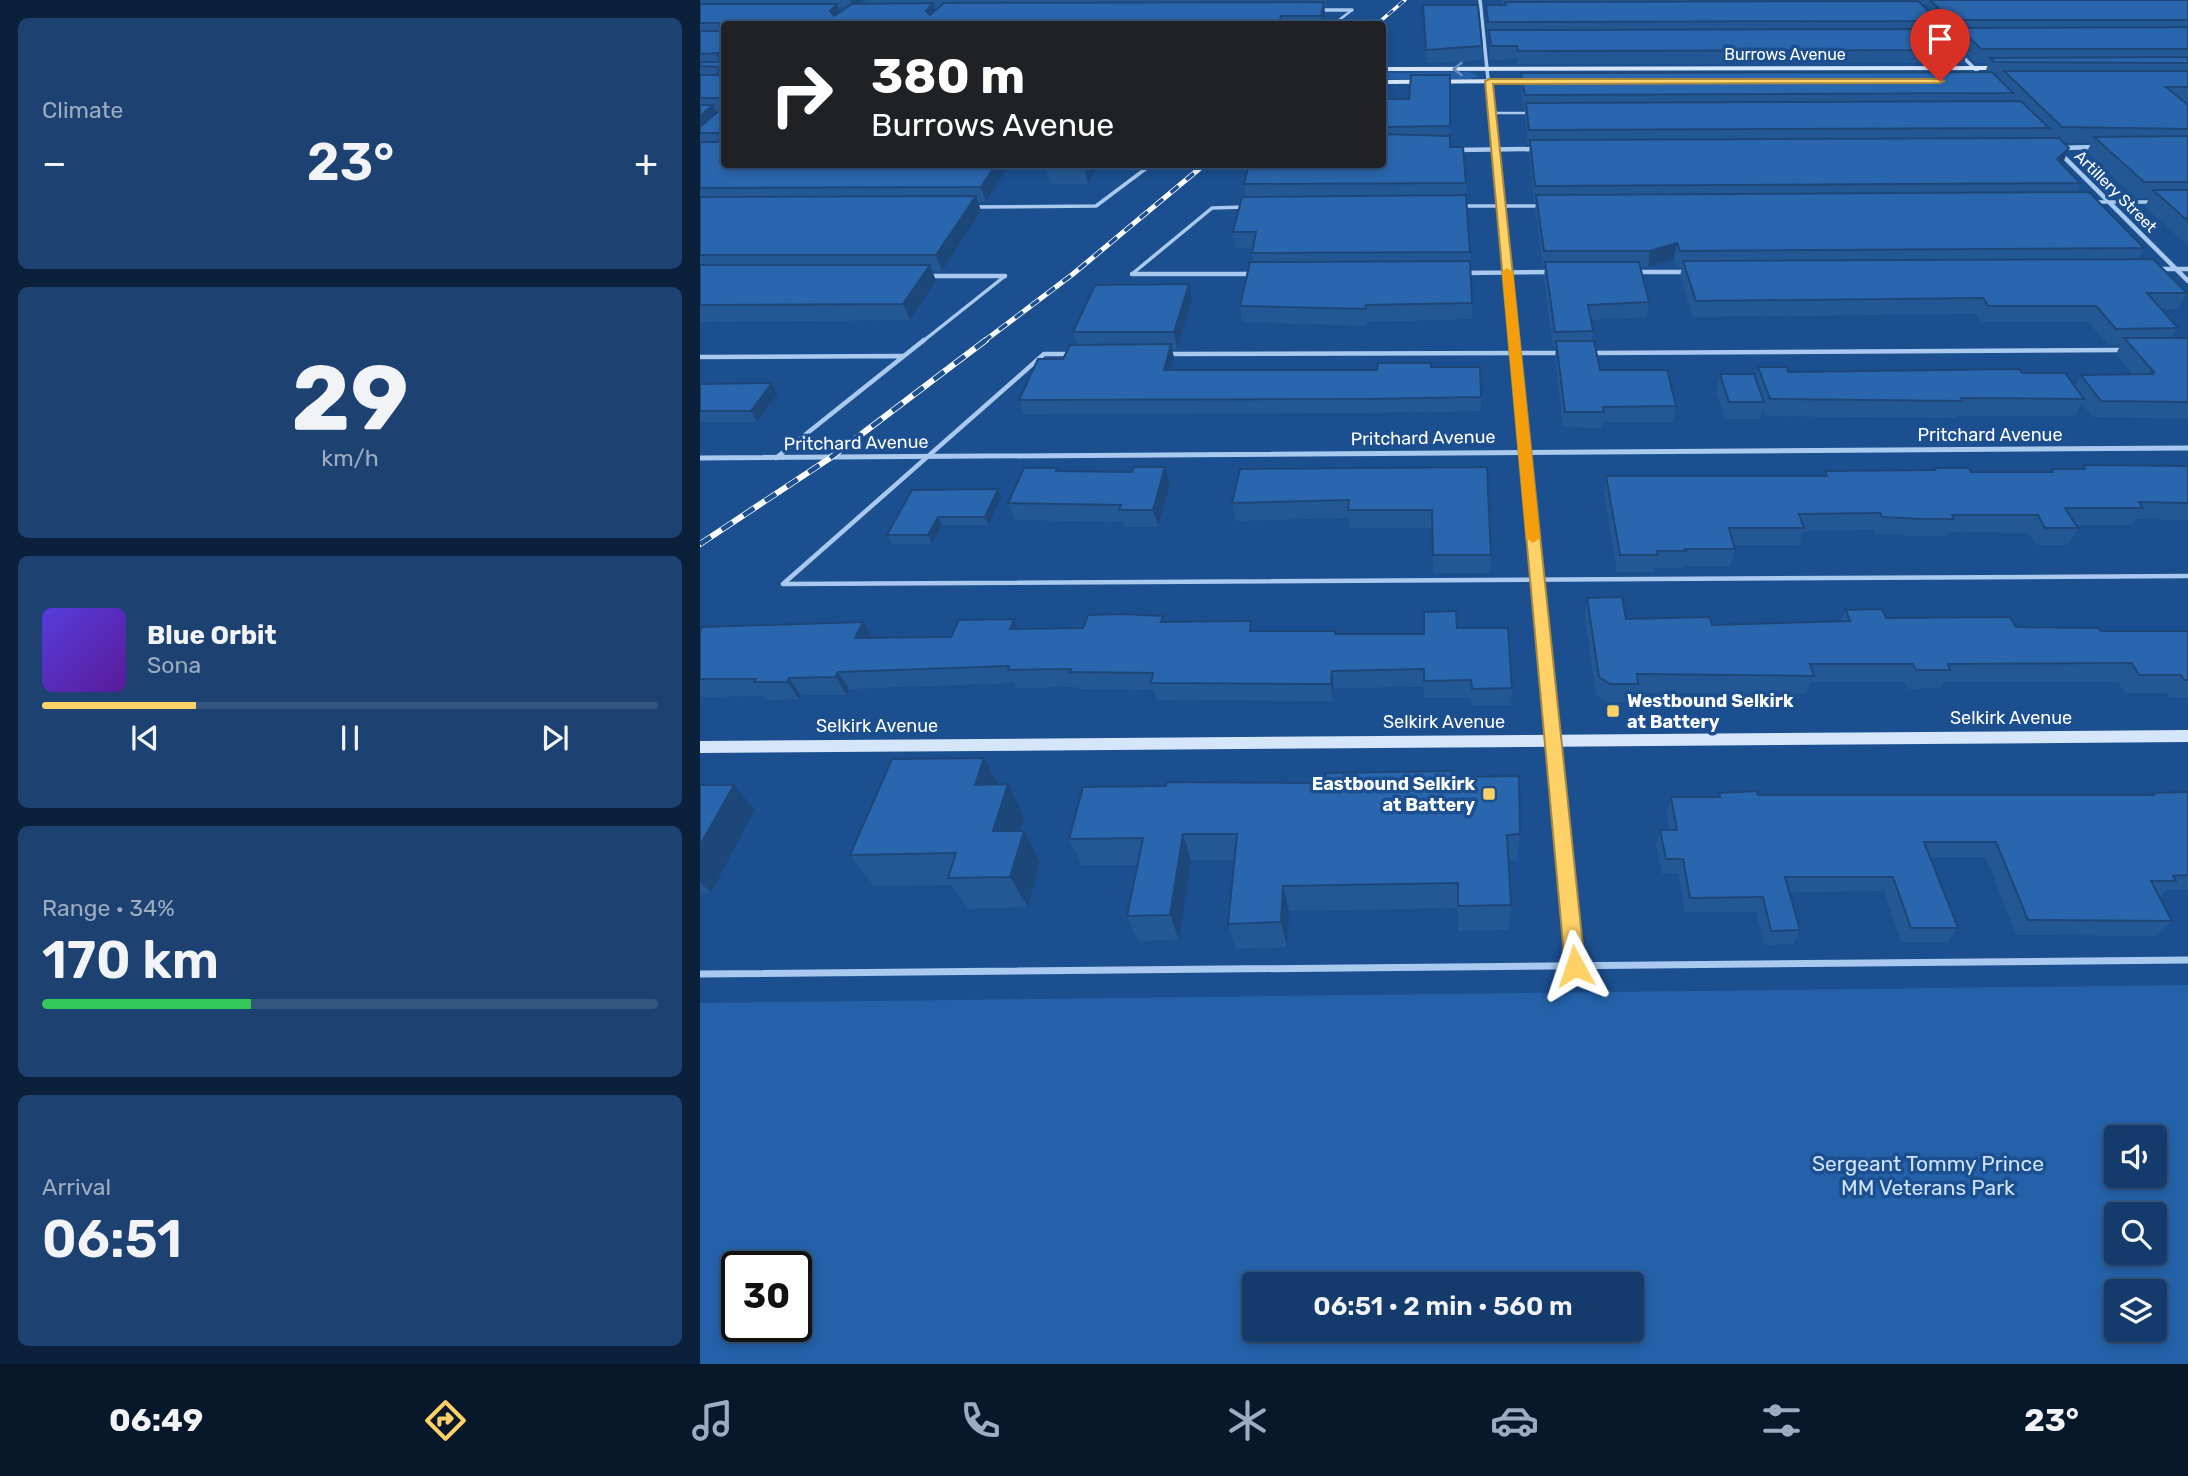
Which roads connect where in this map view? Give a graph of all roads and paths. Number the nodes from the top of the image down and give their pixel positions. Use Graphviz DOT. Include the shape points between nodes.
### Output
graph roads {
  1 [pos="1480,0"];
  2 [pos="1309,10"];
  3 [pos="1352,10"];
  4 [pos="1481,10"];
  5 [pos="1491,10"];
  6 [pos="1338,21"];
  7 [pos="1494,38"];
  8 [pos="1483,39"];
  9 [pos="1952,46"];
  10 [pos="1487,68"];
  11 [pos="1974,68"];
  12 [pos="2011,68"];
  13 [pos="1386,69"];
  14 [pos="1489,81"];
  15 [pos="1552,81"];
  16 [pos="1976,81"];
  17 [pos="1986,81"];
  18 [pos="1998,81"];
  19 [pos="1386,82"];
  20 [pos="1492,113"];
  21 [pos="1543,113"];
  22 [pos="2107,148"];
  23 [pos="1495,149"];
  24 [pos="1548,149"];
  25 [pos="1445,150"];
  26 [pos="1147,168"];
  27 [pos="2083,202"];
  28 [pos="2109,202"];
  29 [pos="2162,202"];
  30 [pos="1459,206"];
  31 [pos="1500,206"];
  32 [pos="1542,206"];
  33 [pos="973,207"];
  34 [pos="1253,207"];
  35 [pos="2148,269"];
  36 [pos="2176,269"];
  37 [pos="2188,269"];
  38 [pos="1507,272"];
  39 [pos="1552,272"];
  40 [pos="1621,272"];
  41 [pos="1690,272"];
  42 [pos="1454,273"];
  43 [pos="1132,274"];
  44 [pos="1258,274"];
  45 [pos="922,276"];
  46 [pos="1005,276"];
  47 [pos="2188,281"];
  48 [pos="2132,350"];
  49 [pos="1515,353"];
  50 [pos="1563,353"];
  51 [pos="1591,353"];
  52 [pos="1085,354"];
  53 [pos="1168,354"];
  54 [pos="904,356"];
  55 [pos="700,357"];
  56 [pos="2188,448"];
  57 [pos="1524,451"];
  58 [pos="926,457"];
  59 [pos="700,458"];
  60 [pos="776,458"];
  61 [pos="2188,576"];
  62 [pos="1538,581"];
  63 [pos="2188,736"];
  64 [pos="1555,740"];
  65 [pos="700,747"];
  66 [pos="2188,960"];
  67 [pos="1575,966"];
  68 [pos="700,974"];
  1 -- 4 [label="street"];
  2 -- 3 [label="street"];
  3 -- 6 [label="lane"];
  4 -- 5 [label="street"];
  4 -- 8 [label="street"];
  7 -- 8 [label="lane"];
  8 -- 10 [label="street"];
  9 -- 11 [label="street"];
  10 -- 11 [label="street, Burrows Avenue"];
  10 -- 13 [label="street, Burrows Avenue, one-way"];
  10 -- 14 [label="street"];
  11 -- 12 [label="street, Burrows Avenue"];
  11 -- 17 [label="street"];
  14 -- 15 [label="street"];
  14 -- 19 [label="street"];
  14 -- 20 [label="street"];
  16 -- 17 [label="street"];
  17 -- 18 [label="street"];
  20 -- 21 [label="lane"];
  20 -- 23 [label="street"];
  22 -- 28 [label="street, Artillery Street" via="2055,148"];
  23 -- 24 [label="street"];
  23 -- 25 [label="street"];
  23 -- 31 [label="street"];
  26 -- 33 [label="lane" via="1096,206"];
  27 -- 28 [label="lane"];
  28 -- 29 [label="lane"];
  28 -- 36 [label="street, Artillery Street"];
  30 -- 31 [label="lane"];
  31 -- 32 [label="lane"];
  31 -- 38 [label="street"];
  34 -- 43 [label="lane" via="1212,208"];
  35 -- 36 [label="street"];
  36 -- 37 [label="street"];
  36 -- 47 [label="street, Artillery Street"];
  38 -- 39 [label="street"];
  38 -- 42 [label="street"];
  38 -- 49 [label="street"];
  40 -- 41 [label="street"];
  43 -- 44 [label="street"];
  45 -- 46 [label="street"];
  46 -- 54 [label="lane"];
  48 -- 51 [label="lane"];
  49 -- 50 [label="lane"];
  49 -- 53 [label="lane"];
  49 -- 57 [label="street"];
  52 -- 58 [label="lane" via="1044,354"];
  54 -- 55 [label="lane"];
  54 -- 60 [label="lane"];
  56 -- 57 [label="street, Pritchard Avenue"];
  57 -- 58 [label="street, Pritchard Avenue"];
  57 -- 62 [label="street"];
  58 -- 60 [label="street, Pritchard Avenue"];
  58 -- 62 [label="lane" via="783,584"];
  59 -- 60 [label="street, Pritchard Avenue"];
  61 -- 62 [label="lane"];
  62 -- 64 [label="street"];
  63 -- 64 [label="street, Selkirk Avenue"];
  64 -- 65 [label="street, Selkirk Avenue"];
  64 -- 67 [label="street"];
  66 -- 67 [label="lane"];
  67 -- 68 [label="lane"];
}
